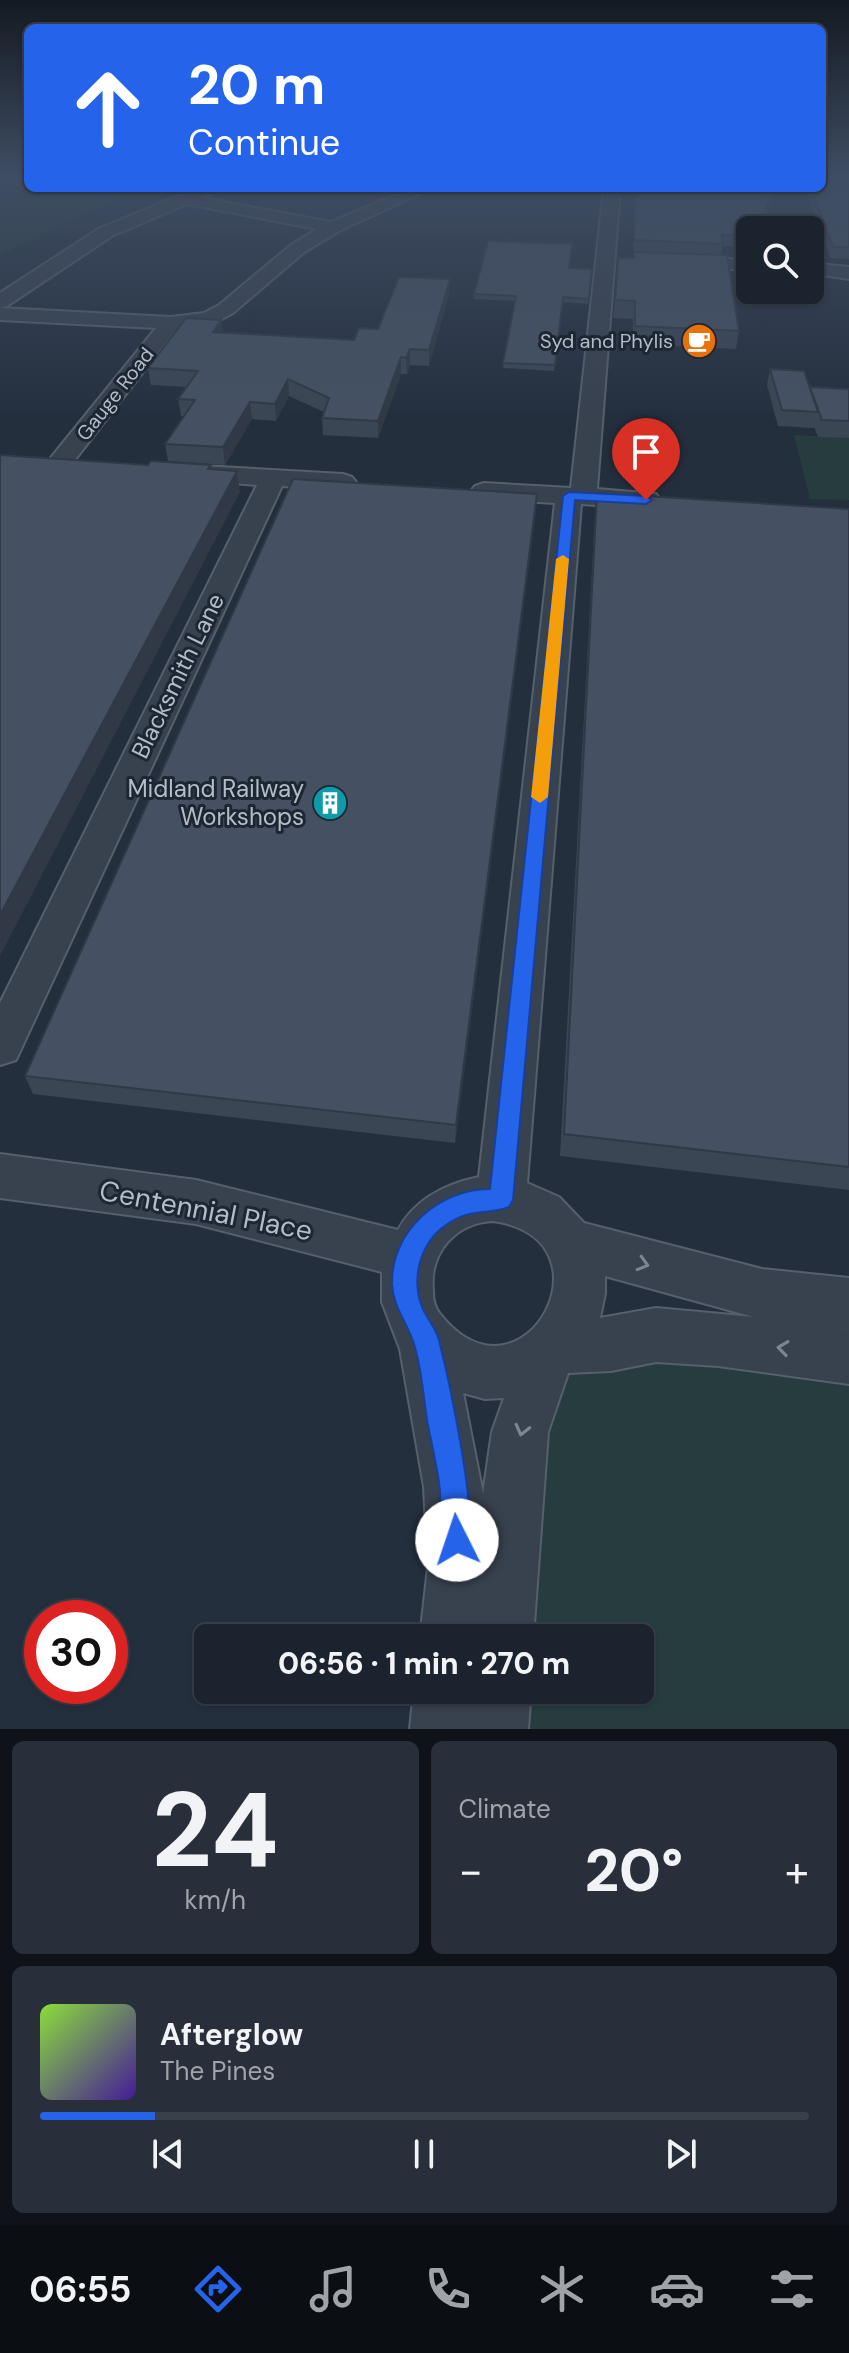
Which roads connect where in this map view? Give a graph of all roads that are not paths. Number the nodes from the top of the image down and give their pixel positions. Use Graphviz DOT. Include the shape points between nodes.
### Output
graph roads {
  1 [pos="70,256"];
  2 [pos="291,256"];
  3 [pos="614,256"];
  4 [pos="654,261"];
  5 [pos="736,264"];
  6 [pos="849,266"];
  7 [pos="824,267"];
  8 [pos="824,270"];
  9 [pos="849,273"];
  10 [pos="0,302"];
  11 [pos="0,314"];
  12 [pos="171,323"];
  13 [pos="29,464"];
  14 [pos="58,465"];
  15 [pos="89,467"];
  16 [pos="165,472"];
  17 [pos="273,478"];
  18 [pos="366,483"];
  19 [pos="460,489"];
  20 [pos="576,496"];
  21 [pos="678,502"];
  22 [pos="0,1047"];
  23 [pos="0,1176"];
  24 [pos="501,1200"];
  25 [pos="568,1242"];
  26 [pos="408,1257"];
  27 [pos="849,1304"];
  28 [pos="425,1337"];
  29 [pos="552,1351"];
  30 [pos="849,1357"];
  31 [pos="453,1624"];
  32 [pos="502,1624"];
  33 [pos="446,1704"];
  34 [pos="497,1704"];
  35 [pos="443,1729"];
  36 [pos="495,1729"];
  1 -- 10 [label="street"];
  2 -- 12 [label="street" via="220,314"];
  3 -- 20 [label="street" via="602,273"];
  4 -- 5 [label="street"];
  6 -- 7 [label="street"];
  8 -- 9 [label="street"];
  11 -- 12 [label="street"];
  12 -- 14 [label="street, Gauge Road"];
  13 -- 14 [label="street"];
  14 -- 15 [label="street"];
  16 -- 17 [label="street"];
  17 -- 18 [label="street"];
  17 -- 22 [label="street, Blacksmith Lane"];
  19 -- 20 [label="street"];
  20 -- 21 [label="street"];
  20 -- 24 [label="street"];
  23 -- 26 [label="street, Centennial Place" via="196,1202"];
  24 -- 25 [label="street" via="550,1221"];
  24 -- 26 [label="street" via="477,1200 444,1212 419,1236"];
  25 -- 27 [label="street, one-way" via="762,1294"];
  25 -- 29 [label="street" via="580,1268 582,1296 575,1323"];
  26 -- 28 [label="street" via="405,1285 411,1312"];
  28 -- 29 [label="street" via="469,1367 496,1371 523,1367"];
  28 -- 31 [label="street" via="453,1487 459,1567"];
  30 -- 29 [label="street, one-way" via="656,1335"];
  29 -- 32 [label="street, one-way" via="520,1432"];
  33 -- 35 [label="street"];
  34 -- 36 [label="street"];
}
